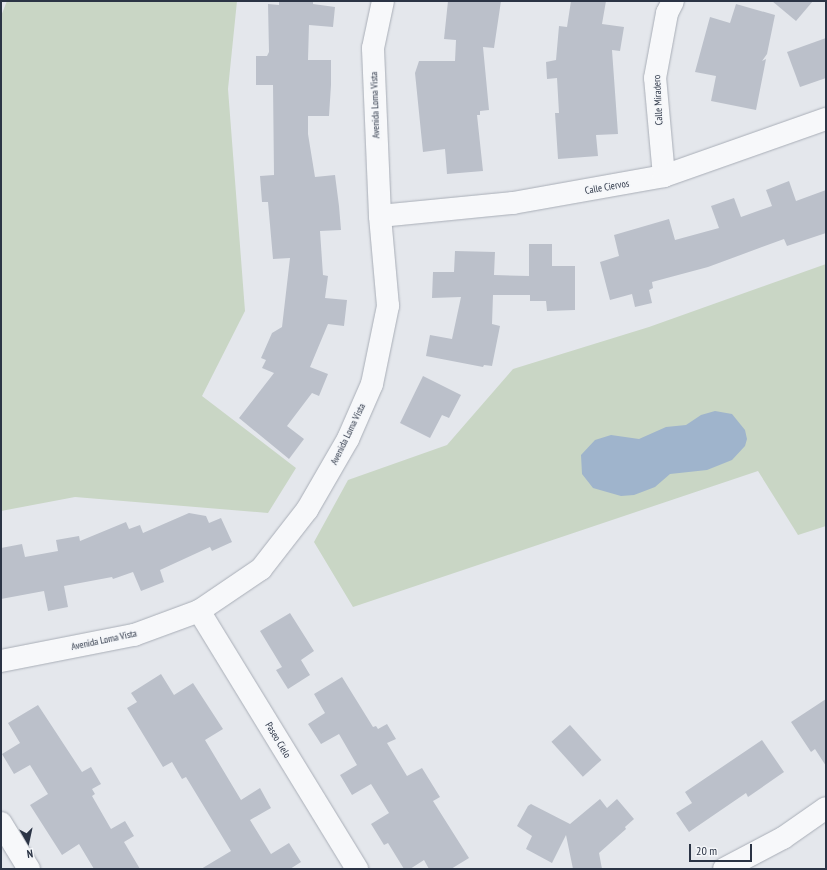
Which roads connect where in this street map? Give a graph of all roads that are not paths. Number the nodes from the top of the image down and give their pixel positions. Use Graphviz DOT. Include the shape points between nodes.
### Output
graph roads {
  1 [pos="383,1"];
  2 [pos="673,1"];
  3 [pos="826,119"];
  4 [pos="664,176"];
  5 [pos="380,216"];
  6 [pos="199,611"];
  7 [pos="1,661"];
  8 [pos="826,808"];
  9 [pos="1,823"];
  10 [pos="29,869"];
  11 [pos="357,869"];
  12 [pos="724,869"];
  1 -- 5 [label="street, Avenida Loma Vista" via="373,48"];
  2 -- 4 [label="street, Calle Miradero" via="667,13 655,78"];
  3 -- 4 [label="street, Calle Ciervos"];
  4 -- 5 [label="street, Calle Ciervos" via="513,204"];
  5 -- 6 [label="street, Avenida Loma Vista" via="388,306 372,384 348,439 307,510 261,568"];
  6 -- 7 [label="street, Avenida Loma Vista" via="134,635"];
  6 -- 11 [label="street, Paseo Cielo"];
  8 -- 12 [label="street" via="783,838"];
  9 -- 10 [label="street"];
}
